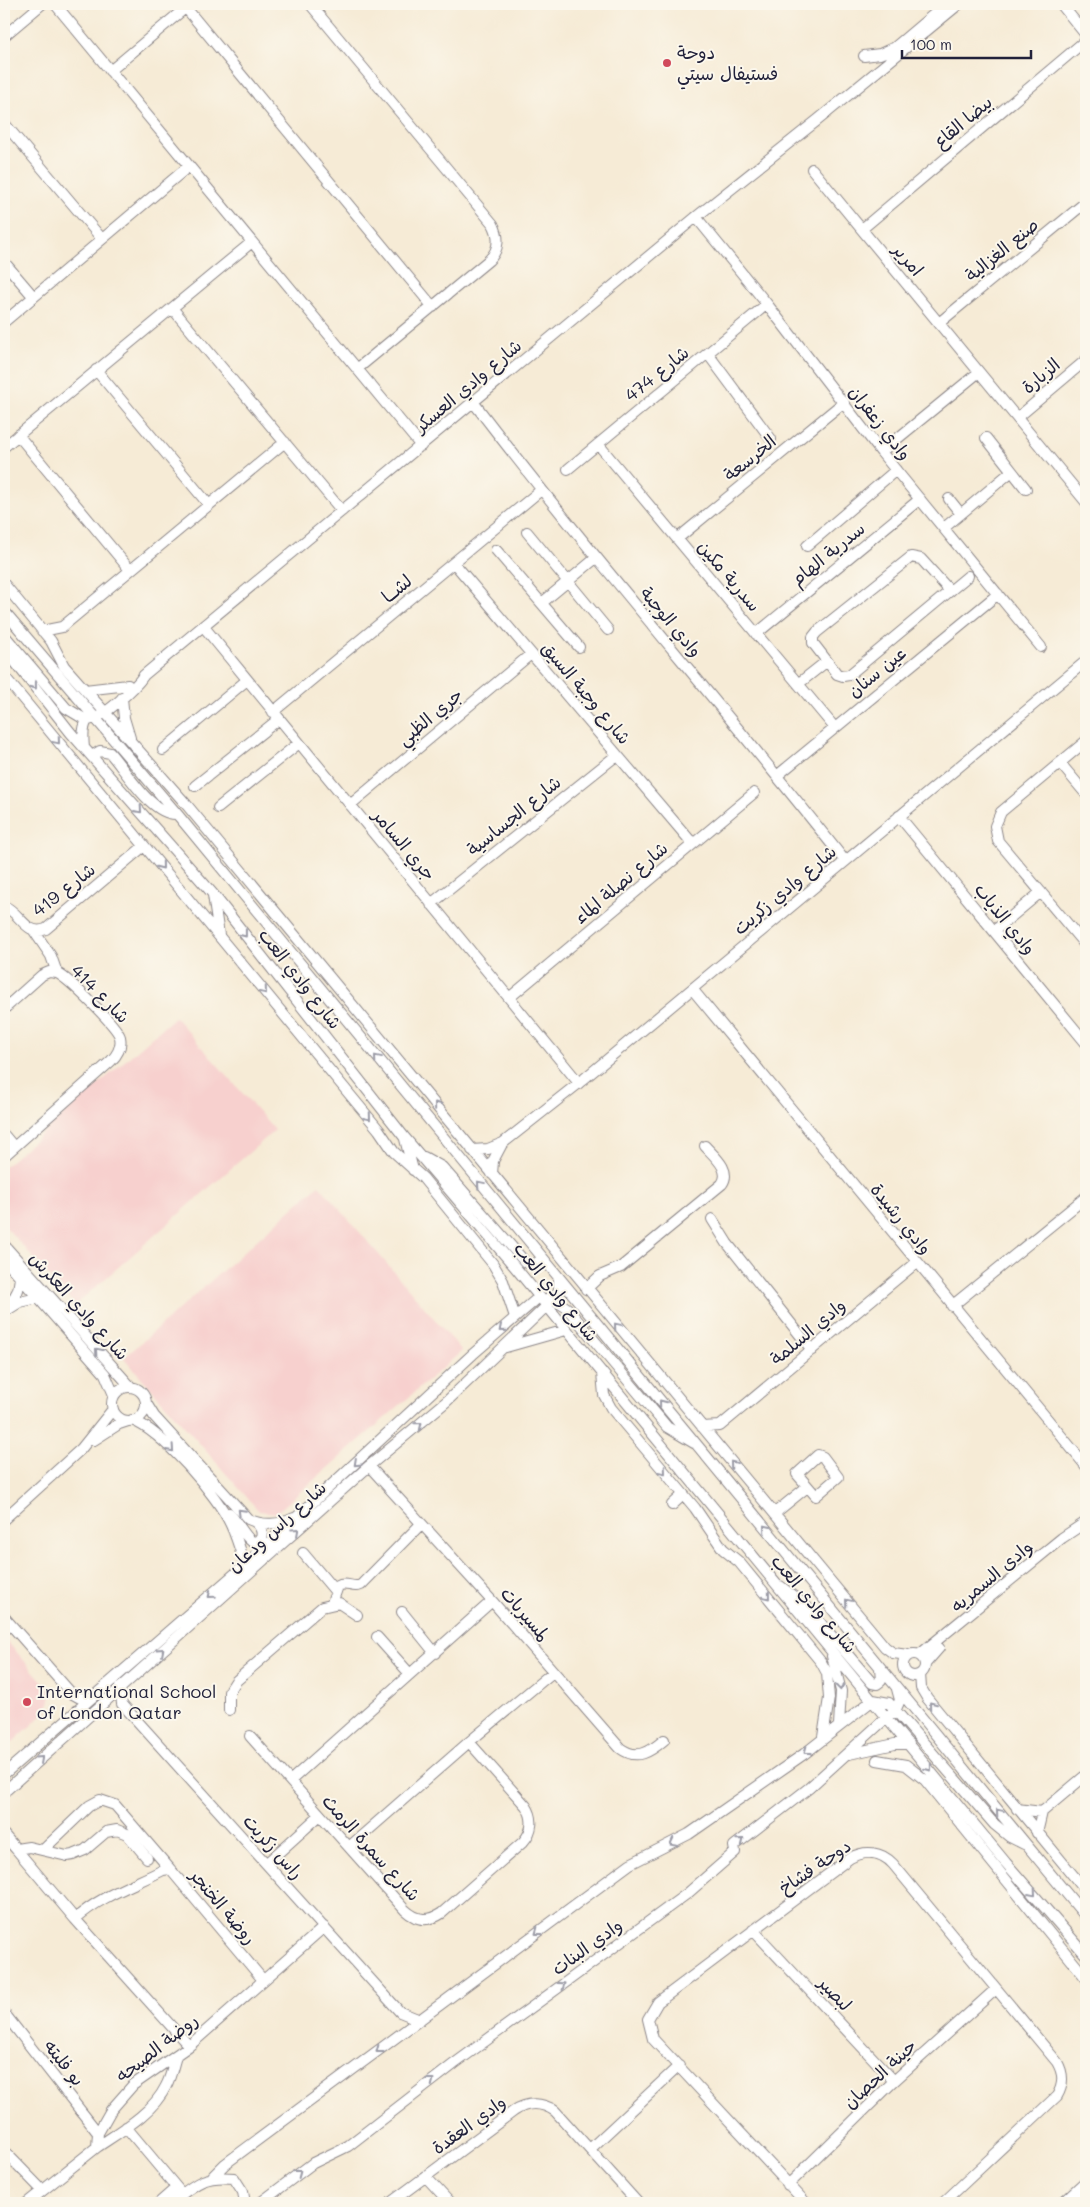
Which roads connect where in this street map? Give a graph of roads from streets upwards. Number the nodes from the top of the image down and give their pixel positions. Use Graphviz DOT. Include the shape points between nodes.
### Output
graph roads {
  1 [pos="42,4"];
  2 [pos="55,4"];
  3 [pos="310,4"];
  4 [pos="946,4"];
  5 [pos="959,4"];
  6 [pos="1064,5"];
  7 [pos="189,6"];
  8 [pos="1086,35"];
  9 [pos="4,36"];
  10 [pos="1086,40"];
  11 [pos="896,46"];
  12 [pos="864,56"];
  13 [pos="110,71"];
  14 [pos="4,123"];
  15 [pos="813,123"];
  16 [pos="190,166"];
  17 [pos="812,169"];
  18 [pos="1086,202"];
  19 [pos="696,217"];
  20 [pos="862,229"];
  21 [pos="102,239"];
  22 [pos="252,242"];
  23 [pos="4,262"];
  24 [pos="33,296"];
  25 [pos="767,304"];
  26 [pos="432,306"];
  27 [pos="172,308"];
  28 [pos="4,322"];
  29 [pos="939,323"];
  30 [pos="708,354"];
  31 [pos="1086,360"];
  32 [pos="357,369"];
  33 [pos="96,370"];
  34 [pos="979,372"];
  35 [pos="474,402"];
  36 [pos="844,402"];
  37 [pos="1017,418"];
  38 [pos="18,435"];
  39 [pos="986,438"];
  40 [pos="771,439"];
  41 [pos="284,442"];
  42 [pos="598,444"];
  43 [pos="421,446"];
  44 [pos="4,447"];
  45 [pos="881,452"];
  46 [pos="568,469"];
  47 [pos="896,470"];
  48 [pos="1012,471"];
  49 [pos="1026,489"];
  50 [pos="541,490"];
  51 [pos="949,498"];
  52 [pos="920,499"];
  53 [pos="1086,502"];
  54 [pos="209,505"];
  55 [pos="342,512"];
  56 [pos="961,514"];
  57 [pos="944,528"];
  58 [pos="527,532"];
  59 [pos="677,539"];
  60 [pos="807,546"];
  61 [pos="496,550"];
  62 [pos="596,558"];
  63 [pos="454,563"];
  64 [pos="130,570"];
  65 [pos="968,576"];
  66 [pos="568,582"];
  67 [pos="4,584"];
  68 [pos="950,591"];
  69 [pos="998,594"];
  70 [pos="543,602"];
  71 [pos="5,613"];
  72 [pos="34,621"];
  73 [pos="62,627"];
  74 [pos="204,627"];
  75 [pos="608,630"];
  76 [pos="42,631"];
  77 [pos="756,634"];
  78 [pos="4,635"];
  79 [pos="53,645"];
  80 [pos="1041,647"];
  81 [pos="4,648"];
  82 [pos="579,648"];
  83 [pos="531,654"];
  84 [pos="827,661"];
  85 [pos="1086,661"];
  86 [pos="144,675"];
  87 [pos="4,676"];
  88 [pos="247,680"];
  89 [pos="798,684"];
  90 [pos="128,685"];
  91 [pos="85,690"];
  92 [pos="122,698"];
  93 [pos="96,715"];
  94 [pos="276,716"];
  95 [pos="834,728"];
  96 [pos="1086,741"];
  97 [pos="299,743"];
  98 [pos="133,744"];
  99 [pos="163,750"];
  100 [pos="88,752"];
  101 [pos="617,755"];
  102 [pos="1060,763"];
  103 [pos="778,775"];
  104 [pos="195,786"];
  105 [pos="754,793"];
  106 [pos="1086,794"];
  107 [pos="186,804"];
  108 [pos="350,804"];
  109 [pos="218,808"];
  110 [pos="177,814"];
  111 [pos="899,816"];
  112 [pos="693,844"];
  113 [pos="144,846"];
  114 [pos="207,854"];
  115 [pos="845,861"];
  116 [pos="1042,892"];
  117 [pos="213,894"];
  118 [pos="431,904"];
  119 [pos="4,906"];
  120 [pos="34,931"];
  121 [pos="994,931"];
  122 [pos="219,936"];
  123 [pos="1086,946"];
  124 [pos="57,973"];
  125 [pos="692,990"];
  126 [pos="509,998"];
  127 [pos="4,1009"];
  128 [pos="1086,1043"];
  129 [pos="579,1082"];
  130 [pos="430,1123"];
  131 [pos="4,1135"];
  132 [pos="405,1138"];
  133 [pos="462,1138"];
  134 [pos="503,1143"];
  135 [pos="705,1146"];
  136 [pos="14,1147"];
  137 [pos="472,1150"];
  138 [pos="420,1155"];
  139 [pos="4,1156"];
  140 [pos="413,1170"];
  141 [pos="492,1174"];
  142 [pos="500,1184"];
  143 [pos="1086,1198"];
  144 [pos="509,1218"];
  145 [pos="712,1219"];
  146 [pos="4,1245"];
  147 [pos="488,1257"];
  148 [pos="4,1259"];
  149 [pos="543,1259"];
  150 [pos="916,1263"];
  151 [pos="515,1268"];
  152 [pos="20,1278"];
  153 [pos="559,1279"];
  154 [pos="586,1289"];
  155 [pos="539,1297"];
  156 [pos="38,1298"];
  157 [pos="550,1302"];
  158 [pos="952,1306"];
  159 [pos="6,1310"];
  160 [pos="515,1317"];
  161 [pos="566,1330"];
  162 [pos="615,1345"];
  163 [pos="501,1349"];
  164 [pos="812,1350"];
  165 [pos="638,1352"];
  166 [pos="602,1373"];
  167 [pos="131,1387"];
  168 [pos="114,1395"];
  169 [pos="146,1403"];
  170 [pos="113,1409"];
  171 [pos="130,1420"];
  172 [pos="720,1426"];
  173 [pos="702,1427"];
  174 [pos="696,1444"];
  175 [pos="718,1445"];
  176 [pos="80,1449"];
  177 [pos="369,1466"];
  178 [pos="1086,1466"];
  179 [pos="807,1487"];
  180 [pos="683,1495"];
  181 [pos="217,1502"];
  182 [pos="672,1505"];
  183 [pos="775,1513"];
  184 [pos="301,1514"];
  185 [pos="4,1519"];
  186 [pos="255,1522"];
  187 [pos="704,1522"];
  188 [pos="1086,1522"];
  189 [pos="421,1524"];
  190 [pos="786,1527"];
  191 [pos="1086,1528"];
  192 [pos="731,1531"];
  193 [pos="303,1553"];
  194 [pos="796,1564"];
  195 [pos="245,1566"];
  196 [pos="775,1584"];
  197 [pos="335,1591"];
  198 [pos="492,1601"];
  199 [pos="332,1603"];
  200 [pos="402,1612"];
  201 [pos="835,1613"];
  202 [pos="357,1615"];
  203 [pos="4,1617"];
  204 [pos="865,1622"];
  205 [pos="377,1637"];
  206 [pos="831,1650"];
  207 [pos="434,1653"];
  208 [pos="908,1655"];
  209 [pos="919,1655"];
  210 [pos="925,1664"];
  211 [pos="879,1667"];
  212 [pos="553,1672"];
  213 [pos="410,1674"];
  214 [pos="920,1674"];
  215 [pos="120,1687"];
  216 [pos="896,1688"];
  217 [pos="71,1693"];
  218 [pos="90,1698"];
  219 [pos="872,1700"];
  220 [pos="105,1701"];
  221 [pos="122,1704"];
  222 [pos="896,1709"];
  223 [pos="229,1710"];
  224 [pos="74,1711"];
  225 [pos="886,1717"];
  226 [pos="839,1725"];
  227 [pos="250,1736"];
  228 [pos="823,1737"];
  229 [pos="664,1740"];
  230 [pos="469,1742"];
  231 [pos="909,1744"];
  232 [pos="849,1754"];
  233 [pos="877,1760"];
  234 [pos="4,1774"];
  235 [pos="1086,1775"];
  236 [pos="290,1781"];
  237 [pos="4,1792"];
  238 [pos="1017,1810"];
  239 [pos="1042,1812"];
  240 [pos="320,1815"];
  241 [pos="1037,1833"];
  242 [pos="4,1835"];
  243 [pos="1027,1845"];
  244 [pos="349,1847"];
  245 [pos="16,1849"];
  246 [pos="44,1850"];
  247 [pos="147,1858"];
  248 [pos="266,1863"];
  249 [pos="170,1870"];
  250 [pos="1086,1891"];
  251 [pos="1086,1917"];
  252 [pos="75,1920"];
  253 [pos="324,1927"];
  254 [pos="753,1930"];
  255 [pos="1086,1955"];
  256 [pos="1086,1978"];
  257 [pos="263,1980"];
  258 [pos="996,1989"];
  259 [pos="400,2012"];
  260 [pos="4,2014"];
  261 [pos="420,2020"];
  262 [pos="402,2033"];
  263 [pos="189,2046"];
  264 [pos="176,2056"];
  265 [pos="679,2066"];
  266 [pos="894,2081"];
  267 [pos="126,2128"];
  268 [pos="98,2133"];
  269 [pos="97,2147"];
  270 [pos="590,2149"];
  271 [pos="7,2154"];
  272 [pos="213,2176"];
  273 [pos="426,2177"];
  274 [pos="1086,2181"];
  275 [pos="788,2185"];
  276 [pos="42,2190"];
  277 [pos="179,2191"];
  278 [pos="1086,2193"];
  279 [pos="1070,2202"];
  280 [pos="27,2203"];
  281 [pos="159,2203"];
  282 [pos="171,2203"];
  283 [pos="246,2203"];
  284 [pos="260,2203"];
  285 [pos="390,2203"];
  286 [pos="450,2203"];
  287 [pos="638,2203"];
  288 [pos="806,2203"];
  289 [pos="943,2203"];
  1 -- 9 [label="street"];
  2 -- 13 [label="street"];
  3 -- 26 [label="street" via="495,228 498,242 493,256"];
  4 -- 11 [label="street, شارع وادي العسكر"];
  5 -- 15 [label="street, شارع وادي العسكر"];
  6 -- 8 [label="street"];
  7 -- 13 [label="street"];
  7 -- 26 [label="street"];
  10 -- 20 [label="street, بيضا القاع"];
  11 -- 12 [label="street" via="880,54"];
  11 -- 15 [label="street, شارع وادي العسكر"];
  13 -- 16 [label="street"];
  14 -- 21 [label="street"];
  15 -- 19 [label="street, شارع وادي العسكر"];
  16 -- 21 [label="street"];
  16 -- 22 [label="street"];
  17 -- 20 [label="street, امرير"];
  18 -- 29 [label="street, صنع الغزالية"];
  19 -- 25 [label="street, وادي زعفران"];
  19 -- 35 [label="street, شارع وادي العسكر"];
  20 -- 29 [label="street, امرير"];
  21 -- 24 [label="street"];
  22 -- 27 [label="street"];
  22 -- 32 [label="street"];
  23 -- 24 [label="street"];
  24 -- 28 [label="street"];
  25 -- 30 [label="street, شارع 474"];
  25 -- 36 [label="street, وادي زعفران"];
  26 -- 32 [label="street"];
  27 -- 33 [label="street"];
  27 -- 41 [label="street"];
  29 -- 34 [label="street, امرير"];
  30 -- 40 [label="street"];
  30 -- 42 [label="street, شارع 474"];
  31 -- 37 [label="street, الزبارة"];
  32 -- 43 [label="street"];
  33 -- 38 [label="street"];
  33 -- 54 [label="street"];
  34 -- 37 [label="street, امرير"];
  34 -- 45 [label="street"];
  35 -- 43 [label="street, شارع وادي العسكر"];
  35 -- 50 [label="street, وادي الوجبة"];
  36 -- 45 [label="street, وادي زعفران"];
  36 -- 59 [label="street, الخرسعة"];
  37 -- 53 [label="street, امرير"];
  38 -- 44 [label="street"];
  38 -- 64 [label="street"];
  39 -- 48 [label="street"];
  41 -- 54 [label="street"];
  41 -- 55 [label="street"];
  42 -- 46 [label="street, شارع 474"];
  42 -- 59 [label="street, سدرية مكين"];
  43 -- 55 [label="street, شارع وادي العسكر"];
  45 -- 47 [label="street, وادي زعفران"];
  47 -- 52 [label="street, وادي زعفران"];
  47 -- 60 [label="street"];
  48 -- 49 [label="street"];
  48 -- 56 [label="street"];
  50 -- 62 [label="street, وادي الوجبة"];
  50 -- 63 [label="street, لشــا"];
  51 -- 56 [label="street"];
  52 -- 57 [label="street, وادي زعفران"];
  52 -- 77 [label="street, سدرية الهام"];
  54 -- 64 [label="street"];
  55 -- 74 [label="street, شارع وادي العسكر"];
  56 -- 57 [label="street"];
  57 -- 69 [label="street, وادي زعفران"];
  58 -- 66 [label="street"];
  59 -- 77 [label="street, سدرية مكين"];
  61 -- 70 [label="street"];
  62 -- 66 [label="street"];
  62 -- 103 [label="street, وادي الوجبة"];
  63 -- 83 [label="street, شارع وجبة السيق"];
  63 -- 94 [label="street, لشــا"];
  64 -- 73 [label="street"];
  65 -- 68 [label="street"];
  66 -- 70 [label="street"];
  66 -- 75 [label="street"];
  67 -- 72 [label="street"];
  68 -- 84 [label="street" via="849,675 840,675"];
  68 -- 84 [label="street" via="921,559 908,558 814,634 814,644"];
  69 -- 80 [label="street, وادي زعفران"];
  69 -- 95 [label="street, عين سنان"];
  70 -- 82 [label="street"];
  71 -- 72 [label="street"];
  71 -- 93 [label="street, شارع وادي العب"];
  72 -- 76 [label="street"];
  73 -- 76 [label="street"];
  73 -- 79 [label="street"];
  74 -- 86 [label="street, شارع وادي العسكر"];
  74 -- 88 [label="street, جري السامر"];
  76 -- 79 [label="street"];
  77 -- 89 [label="street, سدرية مكين"];
  78 -- 93 [label="street" via="66,708"];
  79 -- 91 [label="street" via="62,663"];
  81 -- 100 [label="street, شارع وادي العب, one-way"];
  83 -- 101 [label="street, شارع وجبة السيق"];
  83 -- 108 [label="street, جري الظبي"];
  84 -- 89 [label="street"];
  85 -- 111 [label="street, شارع وادي زكريت"];
  86 -- 90 [label="street, شارع وادي العسكر"];
  86 -- 92 [label="street, شارع وادي العسكر"];
  87 -- 113 [label="street, شارع وادي العب, one-way"];
  88 -- 94 [label="street, جري السامر"];
  88 -- 99 [label="street"];
  89 -- 95 [label="street, سدرية مكين"];
  90 -- 91 [label="street"];
  90 -- 93 [label="street, شارع وادي العسكر"];
  91 -- 93 [label="street"];
  92 -- 93 [label="street, شارع وادي العسكر"];
  92 -- 98 [label="street" via="124,718"];
  93 -- 98 [label="street"];
  93 -- 100 [label="street" via="83,731"];
  93 -- 110 [label="street, شارع وادي العب"];
  94 -- 97 [label="street, جري السامر"];
  94 -- 104 [label="street, لشــا"];
  95 -- 103 [label="street, عين سنان"];
  96 -- 102 [label="street"];
  97 -- 108 [label="street, جري السامر"];
  97 -- 109 [label="street"];
  98 -- 107 [label="street"];
  100 -- 110 [label="street" via="110,753 156,808 169,815"];
  100 -- 117 [label="street, شارع وادي العب, one-way"];
  101 -- 112 [label="street, شارع وجبة السيق"];
  101 -- 118 [label="street, شارع الجساسية"];
  102 -- 106 [label="street"];
  102 -- 116 [label="street" via="1001,812 995,826 998,841"];
  103 -- 115 [label="street, وادي الوجبة"];
  105 -- 112 [label="street, شارع نصلة الماء"];
  107 -- 114 [label="street"];
  133 -- 107 [label="street, one-way"];
  108 -- 118 [label="street, جري السامر"];
  110 -- 114 [label="street, شارع وادي العب"];
  111 -- 115 [label="street, شارع وادي زكريت"];
  111 -- 121 [label="street, وادي الذياب"];
  112 -- 126 [label="street, شارع نصلة الماء"];
  113 -- 120 [label="street, شارع 419" via="60,919 46,929"];
  113 -- 122 [label="street, شارع وادي العب, one-way"];
  130 -- 114 [label="street, شارع وادي العب, one-way"];
  115 -- 125 [label="street, شارع وادي زكريت"];
  116 -- 121 [label="street"];
  116 -- 123 [label="street"];
  117 -- 122 [label="street"];
  117 -- 132 [label="street, شارع وادي العب, one-way"];
  118 -- 126 [label="street, جري السامر"];
  119 -- 120 [label="street, شارع 419"];
  120 -- 124 [label="street" via="51,956"];
  121 -- 128 [label="street, وادي الذياب"];
  122 -- 140 [label="street, شارع وادي العب, one-way" via="394,1152"];
  124 -- 127 [label="street, شارع 414" via="42,975"];
  124 -- 136 [label="street, شارع 414" via="117,1030 120,1050"];
  125 -- 129 [label="street, شارع وادي زكريت"];
  125 -- 150 [label="street, وادي رشيدة"];
  126 -- 129 [label="street, جري السامر"];
  129 -- 134 [label="street, شارع وادي زكريت"];
  130 -- 133 [label="street"];
  144 -- 130 [label="street, شارع وادي العب, one-way"];
  131 -- 136 [label="street"];
  132 -- 138 [label="street, شارع وادي العب"];
  132 -- 140 [label="street"];
  133 -- 137 [label="street"];
  134 -- 137 [label="street, شارع وادي زكريت" via="488,1149"];
  134 -- 141 [label="street, شارع وادي زكريت" via="495,1154"];
  135 -- 154 [label="street" via="724,1168 722,1184 621,1268 600,1276"];
  136 -- 139 [label="street, شارع 414"];
  137 -- 141 [label="street"];
  138 -- 149 [label="street" via="442,1167 525,1262 533,1265"];
  138 -- 151 [label="street, شارع وادي العب"];
  140 -- 147 [label="street, شارع وادي العب"];
  141 -- 142 [label="street"];
  142 -- 144 [label="street"];
  142 -- 154 [label="street"];
  143 -- 158 [label="street"];
  144 -- 149 [label="street, شارع وادي العب"];
  145 -- 164 [label="street" via="727,1243"];
  167 -- 146 [label="street, شارع وادي العكرش, one-way"];
  147 -- 151 [label="street"];
  147 -- 160 [label="street, شارع وادي العب" via="503,1281"];
  148 -- 152 [label="street, شارع وادي العكرش"];
  149 -- 153 [label="street, شارع وادي العب"];
  150 -- 158 [label="street, وادي رشيدة"];
  150 -- 164 [label="street, وادي السلمة"];
  151 -- 155 [label="street, شارع وادي العب"];
  152 -- 156 [label="street, شارع وادي العكرش"];
  152 -- 159 [label="street" via="18,1290"];
  153 -- 157 [label="street" via="559,1290"];
  153 -- 162 [label="street, شارع وادي العب"];
  165 -- 154 [label="street, one-way"];
  155 -- 157 [label="street"];
  155 -- 160 [label="street, شارع راس ودعان"];
  156 -- 159 [label="street" via="20,1302"];
  156 -- 168 [label="street, شارع وادي العكرش" via="105,1374"];
  157 -- 161 [label="street, شارع وادي العب"];
  157 -- 163 [label="street, شارع راس ودعان"];
  157 -- 174 [label="street" via="567,1308 667,1428"];
  158 -- 178 [label="street, وادي رشيدة"];
  160 -- 184 [label="street, شارع راس ودعان, one-way"];
  161 -- 163 [label="street"];
  161 -- 166 [label="street, شارع وادي العب"];
  162 -- 165 [label="street"];
  174 -- 162 [label="street, شارع وادي العب, one-way"];
  177 -- 163 [label="street, شارع راس ودعان, one-way" via="432,1415"];
  164 -- 172 [label="street, وادي السلمة"];
  165 -- 173 [label="street"];
  166 -- 180 [label="street, one-way" via="608,1404"];
  166 -- 192 [label="street, شارع وادي العب"];
  167 -- 168 [label="street"];
  167 -- 169 [label="street" via="143,1394"];
  168 -- 170 [label="street"];
  169 -- 171 [label="street" via="143,1412"];
  186 -- 169 [label="street, one-way" via="241,1512 154,1416"];
  170 -- 171 [label="street" via="117,1416"];
  170 -- 176 [label="street"];
  171 -- 176 [label="street" via="110,1428"];
  171 -- 181 [label="street, one-way" via="162,1440"];
  172 -- 173 [label="street"];
  172 -- 175 [label="street"];
  173 -- 175 [label="street"];
  194 -- 174 [label="street, شارع وادي العب, one-way"];
  183 -- 175 [label="street, one-way"];
  176 -- 185 [label="street"];
  177 -- 189 [label="street, لمسيربات"];
  215 -- 177 [label="street, شارع راس ودعان, one-way"];
  179 -- 183 [label="street"];
  180 -- 182 [label="street"];
  180 -- 187 [label="street"];
  181 -- 186 [label="street" via="252,1542 260,1540 262,1534"];
  181 -- 195 [label="street" via="232,1526"];
  183 -- 190 [label="street"];
  184 -- 186 [label="street" via="280,1523"];
  184 -- 195 [label="street, شارع راس ودعان"];
  187 -- 192 [label="street"];
  187 -- 228 [label="street, one-way" via="723,1549 739,1562 821,1662 830,1686"];
  188 -- 209 [label="street, وادى السمريه"];
  189 -- 197 [label="street" via="361,1585 341,1584"];
  189 -- 198 [label="street, لمسيربات"];
  190 -- 194 [label="street"];
  204 -- 190 [label="street, one-way"];
  191 -- 210 [label="street, وادى السمريه" via="932,1654"];
  192 -- 196 [label="street, شارع وادي العب"];
  193 -- 197 [label="street"];
  194 -- 201 [label="street, شارع وادي العب"];
  195 -- 218 [label="street, شارع راس ودعان, one-way"];
  196 -- 206 [label="street, شارع وادي العب"];
  196 -- 211 [label="street" via="806,1606 870,1682 875,1684 882,1678"];
  197 -- 199 [label="street"];
  198 -- 207 [label="street"];
  198 -- 212 [label="street, لمسيربات"];
  199 -- 202 [label="street" via="345,1605"];
  199 -- 223 [label="street" via="322,1607 236,1681 229,1692"];
  200 -- 207 [label="street"];
  201 -- 204 [label="street"];
  201 -- 211 [label="street, شارع وادي العب"];
  203 -- 217 [label="street"];
  204 -- 208 [label="street" via="889,1651"];
  205 -- 213 [label="street"];
  206 -- 219 [label="street, شارع وادي العب"];
  206 -- 226 [label="street, one-way" via="841,1691"];
  207 -- 213 [label="street"];
  208 -- 209 [label="street"];
  208 -- 214 [label="street" via="903,1665 906,1672"];
  209 -- 210 [label="street"];
  210 -- 214 [label="street"];
  211 -- 216 [label="street, شارع وادي العب"];
  212 -- 229 [label="street, لمسيربات" via="626,1752 633,1755 647,1753"];
  212 -- 230 [label="street"];
  213 -- 236 [label="street"];
  238 -- 214 [label="street, one-way" via="926,1698"];
  215 -- 220 [label="street, شارع راس ودعان"];
  215 -- 221 [label="street"];
  216 -- 222 [label="street" via="900,1700"];
  243 -- 216 [label="street, شارع وادي العب, one-way"];
  217 -- 218 [label="street" via="80,1698"];
  217 -- 224 [label="street"];
  218 -- 224 [label="street, شارع راس ودعان"];
  219 -- 222 [label="street" via="885,1701"];
  219 -- 225 [label="street, شارع وادي العب"];
  219 -- 226 [label="street"];
  220 -- 221 [label="street"];
  237 -- 220 [label="street, شارع راس ودعان, one-way"];
  221 -- 248 [label="street, راس زكريت"];
  222 -- 225 [label="street, وادي البنات"];
  222 -- 243 [label="street" via="994,1824 1010,1838"];
  224 -- 234 [label="street, شارع راس ودعان"];
  225 -- 231 [label="street, شارع وادي العب"];
  225 -- 232 [label="street, وادي البنات"];
  226 -- 228 [label="street"];
  227 -- 236 [label="street, شارع سمرة الرمث"];
  228 -- 261 [label="street, one-way" via="804,1754 689,1834 630,1864"];
  230 -- 244 [label="street"];
  230 -- 244 [label="street, شارع سمرة الرمث" via="528,1810 531,1829 523,1842 442,1913 423,1920 410,1915"];
  231 -- 232 [label="street"];
  231 -- 255 [label="street, شارع وادي العب, one-way"];
  284 -- 232 [label="street, وادي البنات, one-way" via="313,2163 348,2146 454,2064 688,1894 735,1852 734,1846"];
  233 -- 256 [label="street" via="906,1765 925,1780"];
  235 -- 239 [label="street"];
  236 -- 240 [label="street, شارع سمرة الرمث"];
  238 -- 239 [label="street"];
  238 -- 241 [label="street"];
  239 -- 241 [label="street"];
  240 -- 244 [label="street, شارع سمرة الرمث"];
  240 -- 248 [label="street"];
  241 -- 250 [label="street"];
  242 -- 245 [label="street"];
  243 -- 251 [label="street, شارع وادي العب"];
  245 -- 246 [label="street"];
  245 -- 252 [label="street"];
  246 -- 247 [label="street" via="73,1855 85,1850 106,1832 117,1830 127,1834"];
  246 -- 249 [label="street" via="89,1806 100,1800 115,1805"];
  248 -- 253 [label="street, راس زكريت"];
  249 -- 252 [label="street, روضة الخنجر" via="121,1888"];
  249 -- 257 [label="street, روضة الخنجر"];
  252 -- 263 [label="street"];
  253 -- 257 [label="street, روضة الصيحه"];
  253 -- 259 [label="street, راس زكريت"];
  254 -- 258 [label="street, دوحة فشاخ" via="850,1858 861,1853 873,1853 884,1856 893,1864"];
  254 -- 265 [label="street, دوحة فشاخ" via="658,2002 650,2013 648,2026 653,2039"];
  254 -- 266 [label="street, لبصير"];
  257 -- 263 [label="street, روضة الصيحه"];
  258 -- 266 [label="street, حينة الحصان"];
  258 -- 289 [label="street, دوحة فشاخ" via="1057,2062 1062,2075 1060,2090"];
  259 -- 261 [label="street, راس زكريت"];
  259 -- 262 [label="street"];
  260 -- 268 [label="street, بو فليته"];
  261 -- 262 [label="street"];
  262 -- 272 [label="street, one-way"];
  263 -- 264 [label="street, روضة الصيحه"];
  264 -- 267 [label="street" via="166,2087"];
  264 -- 268 [label="street, روضة الصيحه" via="133,2085"];
  265 -- 270 [label="street"];
  265 -- 275 [label="street, دوحة فشاخ"];
  266 -- 275 [label="street, حينة الحصان"];
  267 -- 269 [label="street"];
  267 -- 277 [label="street"];
  268 -- 269 [label="street, روضة الصيحه"];
  269 -- 276 [label="street"];
  270 -- 273 [label="street, وادي العقدة" via="555,2112 546,2106 529,2104 514,2111"];
  270 -- 287 [label="street, وادي العقدة"];
  271 -- 276 [label="street"];
  272 -- 277 [label="street"];
  272 -- 283 [label="street" via="234,2178"];
  273 -- 285 [label="street, وادي العقدة"];
  273 -- 286 [label="street"];
  274 -- 279 [label="street"];
  275 -- 288 [label="street, دوحة فشاخ"];
  276 -- 280 [label="street"];
  277 -- 281 [label="street"];
  277 -- 282 [label="street"];
  278 -- 279 [label="street"];
}
